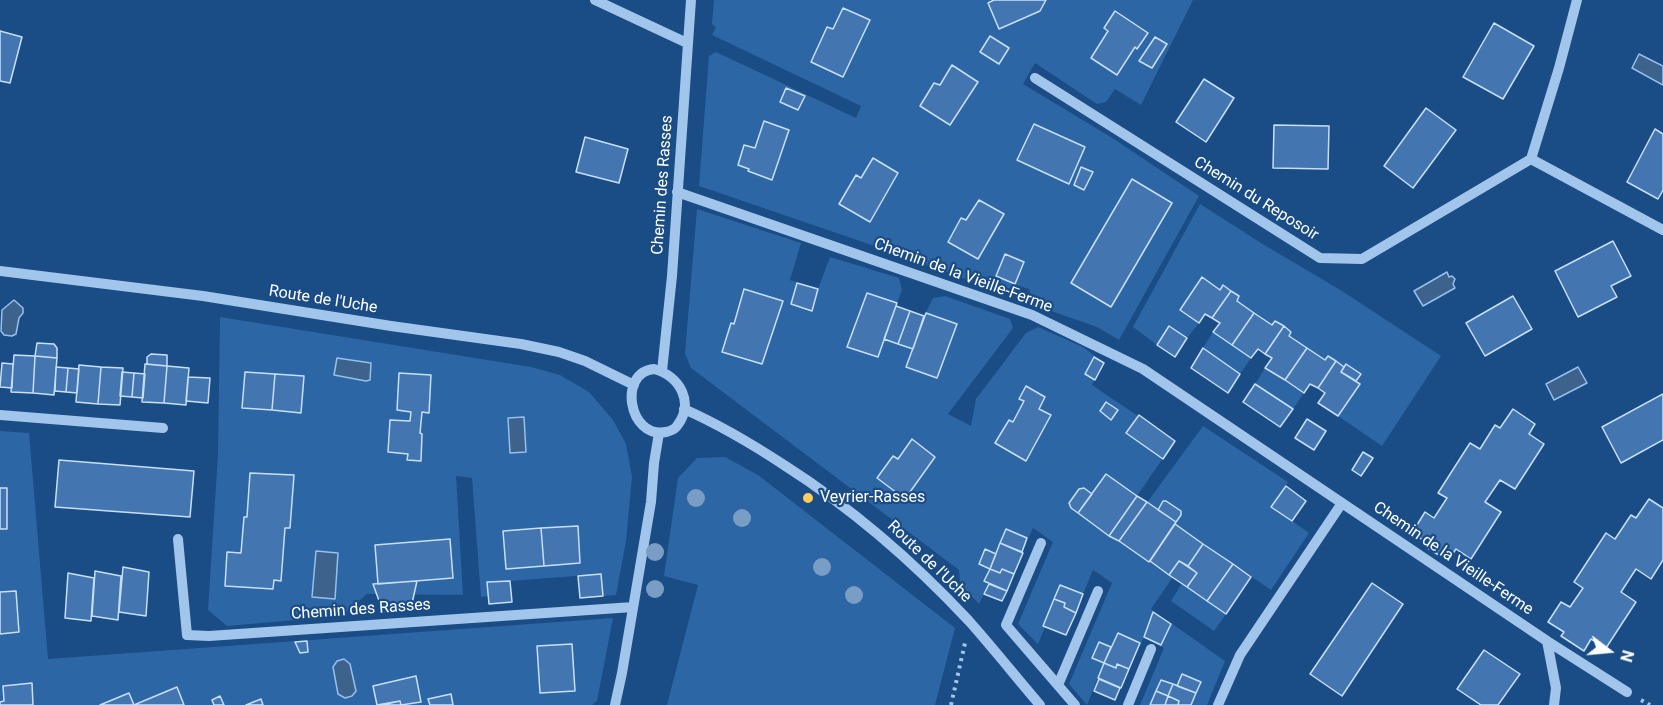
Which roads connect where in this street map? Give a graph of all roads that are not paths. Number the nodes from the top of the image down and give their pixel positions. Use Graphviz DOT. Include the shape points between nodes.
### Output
graph roads {
  1 [pos="595,0"];
  2 [pos="691,0"];
  3 [pos="1577,0"];
  4 [pos="687,43"];
  5 [pos="1035,78"];
  6 [pos="1531,159"];
  7 [pos="677,192"];
  8 [pos="1663,230"];
  9 [pos="0,271"];
  10 [pos="662,371"];
  11 [pos="634,385"];
  12 [pos="684,410"];
  13 [pos="0,415"];
  14 [pos="164,428"];
  15 [pos="659,433"];
  16 [pos="1342,503"];
  17 [pos="178,539"];
  18 [pos="1041,543"];
  19 [pos="1098,591"];
  20 [pos="633,607"];
  21 [pos="1547,641"];
  22 [pos="1151,649"];
  23 [pos="1058,685"];
  24 [pos="1627,692"];
  25 [pos="615,705"];
  26 [pos="1040,705"];
  27 [pos="1075,705"];
  28 [pos="1128,705"];
  29 [pos="1218,705"];
  30 [pos="1554,705"];
  1 -- 4 [label="street"];
  2 -- 4 [label="street, Chemin des Rasses"];
  3 -- 6 [label="street"];
  4 -- 7 [label="street, Chemin des Rasses"];
  5 -- 6 [label="street, Chemin du Reposoir" via="1320,258 1362,259"];
  6 -- 8 [label="street"];
  7 -- 10 [label="street, Chemin des Rasses"];
  7 -- 16 [label="street, Chemin de la Vieille-Ferme" via="1032,315 1143,369"];
  9 -- 11 [label="street, Route de l'Uche" via="203,296 521,344 585,361"];
  10 -- 11 [label="street" via="642,372"];
  10 -- 12 [label="street" via="682,389"];
  11 -- 15 [label="street" via="633,412 645,427"];
  12 -- 15 [label="street" via="674,430"];
  12 -- 26 [label="street, Route de l'Uche" via="739,436 848,509 908,560 969,622"];
  13 -- 14 [label="street"];
  15 -- 20 [label="street"];
  16 -- 21 [label="street, Chemin de la Vieille-Ferme"];
  16 -- 29 [label="street" via="1240,655"];
  17 -- 20 [label="street, Chemin des Rasses" via="187,635"];
  18 -- 23 [label="street" via="1006,625"];
  19 -- 23 [label="street"];
  20 -- 25 [label="street"];
  21 -- 24 [label="street, Chemin de la Vieille-Ferme"];
  21 -- 30 [label="street" via="1556,688"];
  22 -- 28 [label="street"];
  23 -- 27 [label="street"];
}
